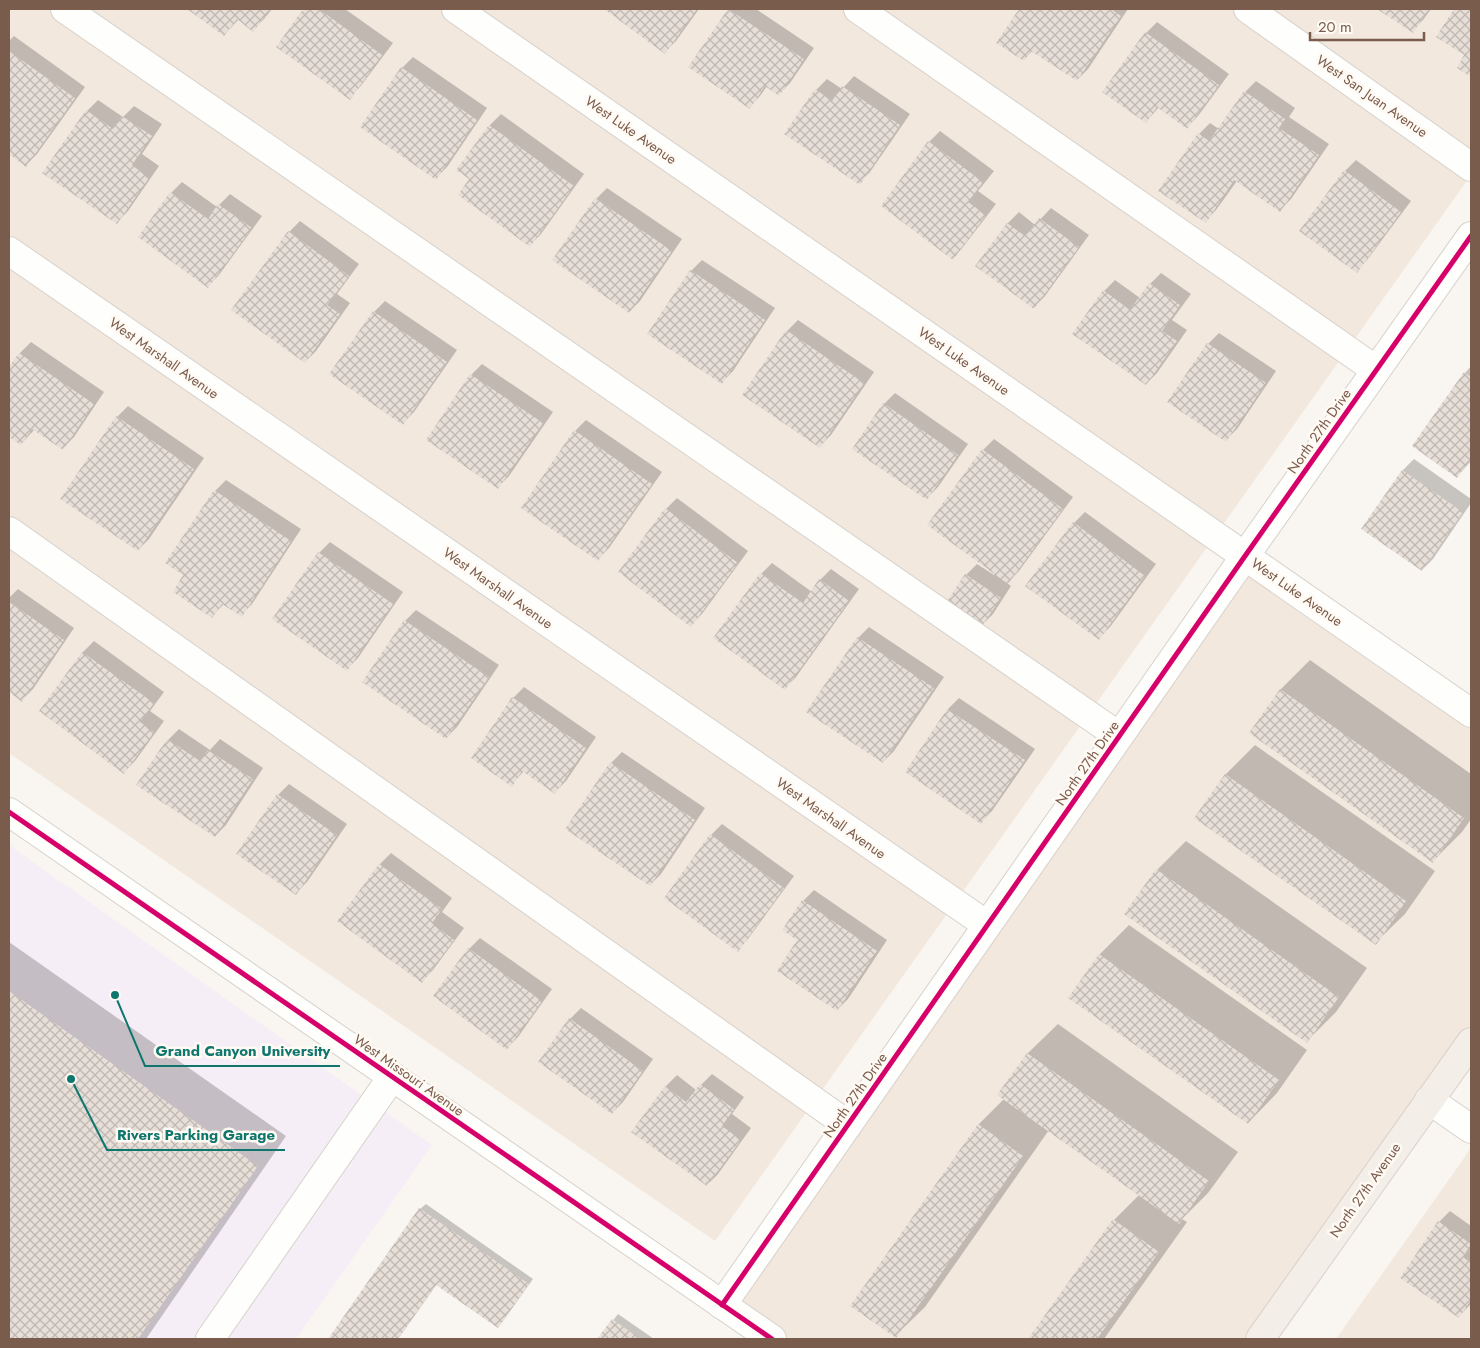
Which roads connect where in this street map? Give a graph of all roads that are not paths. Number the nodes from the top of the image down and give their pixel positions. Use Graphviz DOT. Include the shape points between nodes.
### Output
graph roads {
  1 [pos="65,9"];
  2 [pos="456,9"];
  3 [pos="858,9"];
  4 [pos="1248,9"];
  5 [pos="1471,167"];
  6 [pos="1471,236"];
  7 [pos="9,251"];
  8 [pos="1376,370"];
  9 [pos="9,531"];
  10 [pos="1245,556"];
  11 [pos="1471,714"];
  12 [pos="1119,736"];
  13 [pos="9,812"];
  14 [pos="987,925"];
  15 [pos="1471,1042"];
  16 [pos="392,1077"];
  17 [pos="1429,1100"];
  18 [pos="848,1125"];
  19 [pos="1471,1129"];
  20 [pos="722,1304"];
  21 [pos="210,1339"];
  22 [pos="772,1339"];
  23 [pos="1260,1339"];
  1 -- 12 [label="street"];
  2 -- 10 [label="street, West Luke Avenue"];
  3 -- 8 [label="street"];
  4 -- 5 [label="street, West San Juan Avenue"];
  6 -- 8 [label="street, North 27th Drive"];
  7 -- 14 [label="street, West Marshall Avenue"];
  8 -- 10 [label="street, North 27th Drive"];
  9 -- 18 [label="street"];
  10 -- 11 [label="street, West Luke Avenue"];
  10 -- 12 [label="street, North 27th Drive"];
  12 -- 14 [label="street, North 27th Drive"];
  13 -- 16 [label="street, West Missouri Avenue"];
  14 -- 18 [label="street, North 27th Drive"];
  15 -- 17 [label="main road, North 27th Avenue"];
  16 -- 20 [label="street, West Missouri Avenue"];
  16 -- 21 [label="street"];
  17 -- 19 [label="street"];
  17 -- 23 [label="main road, North 27th Avenue"];
  18 -- 20 [label="street, North 27th Drive"];
  20 -- 22 [label="street, West Missouri Avenue"];
}
